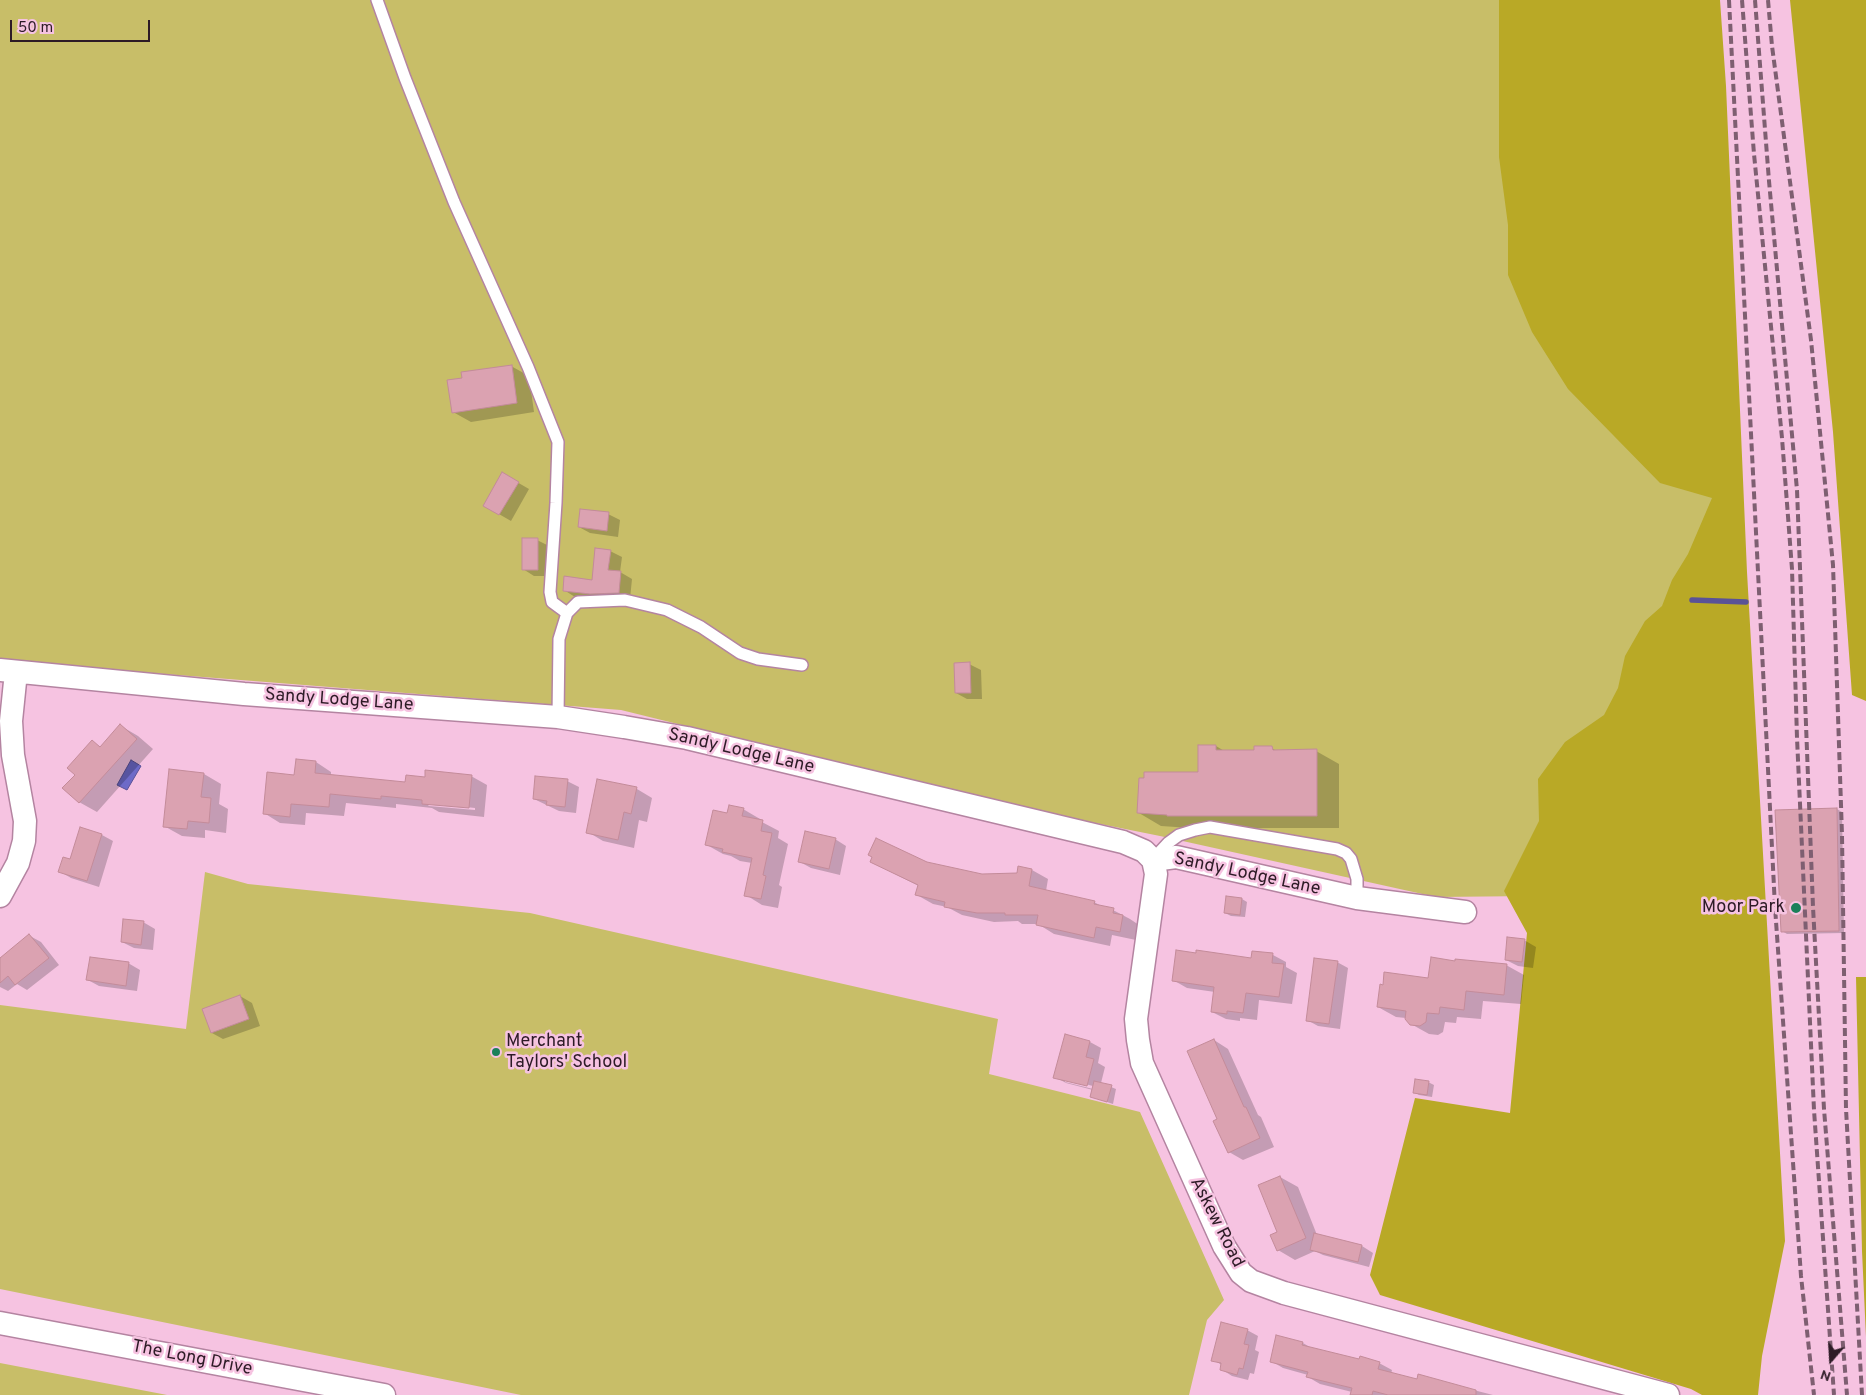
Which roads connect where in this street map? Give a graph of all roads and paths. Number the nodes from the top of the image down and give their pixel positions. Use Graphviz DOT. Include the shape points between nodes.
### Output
graph roads {
  1 [pos="377,0"];
  2 [pos="567,613"];
  3 [pos="802,665"];
  4 [pos="8,671"];
  5 [pos="558,717"];
  6 [pos="1153,860"];
  7 [pos="0,896"];
  8 [pos="1357,898"];
  9 [pos="1465,912"];
  10 [pos="0,1323"];
  11 [pos="384,1395"];
  12 [pos="1668,1395"];
  1 -- 2 [label="lane" via="404,78 454,202 558,442 550,592 552,602"];
  2 -- 3 [label="lane" via="578,602 625,600 652,605 701,627 740,653"];
  2 -- 5 [label="lane" via="559,639"];
  4 -- 5 [label="street, Sandy Lodge Lane" via="244,694"];
  4 -- 7 [label="street" via="13,755 26,821 18,863"];
  5 -- 6 [label="street, Sandy Lodge Lane" via="687,738 1113,840 1144,851"];
  6 -- 8 [label="street, Sandy Lodge Lane" via="1176,857"];
  6 -- 8 [label="lane" via="1179,835 1210,827 1337,849 1351,859 1357,879"];
  6 -- 12 [label="street, Askew Road" via="1156,874 1136,1018 1142,1062 1224,1246 1241,1273 1252,1281 1284,1293"];
  8 -- 9 [label="street, Sandy Lodge Lane"];
  10 -- 11 [label="street, The Long Drive"];
}
